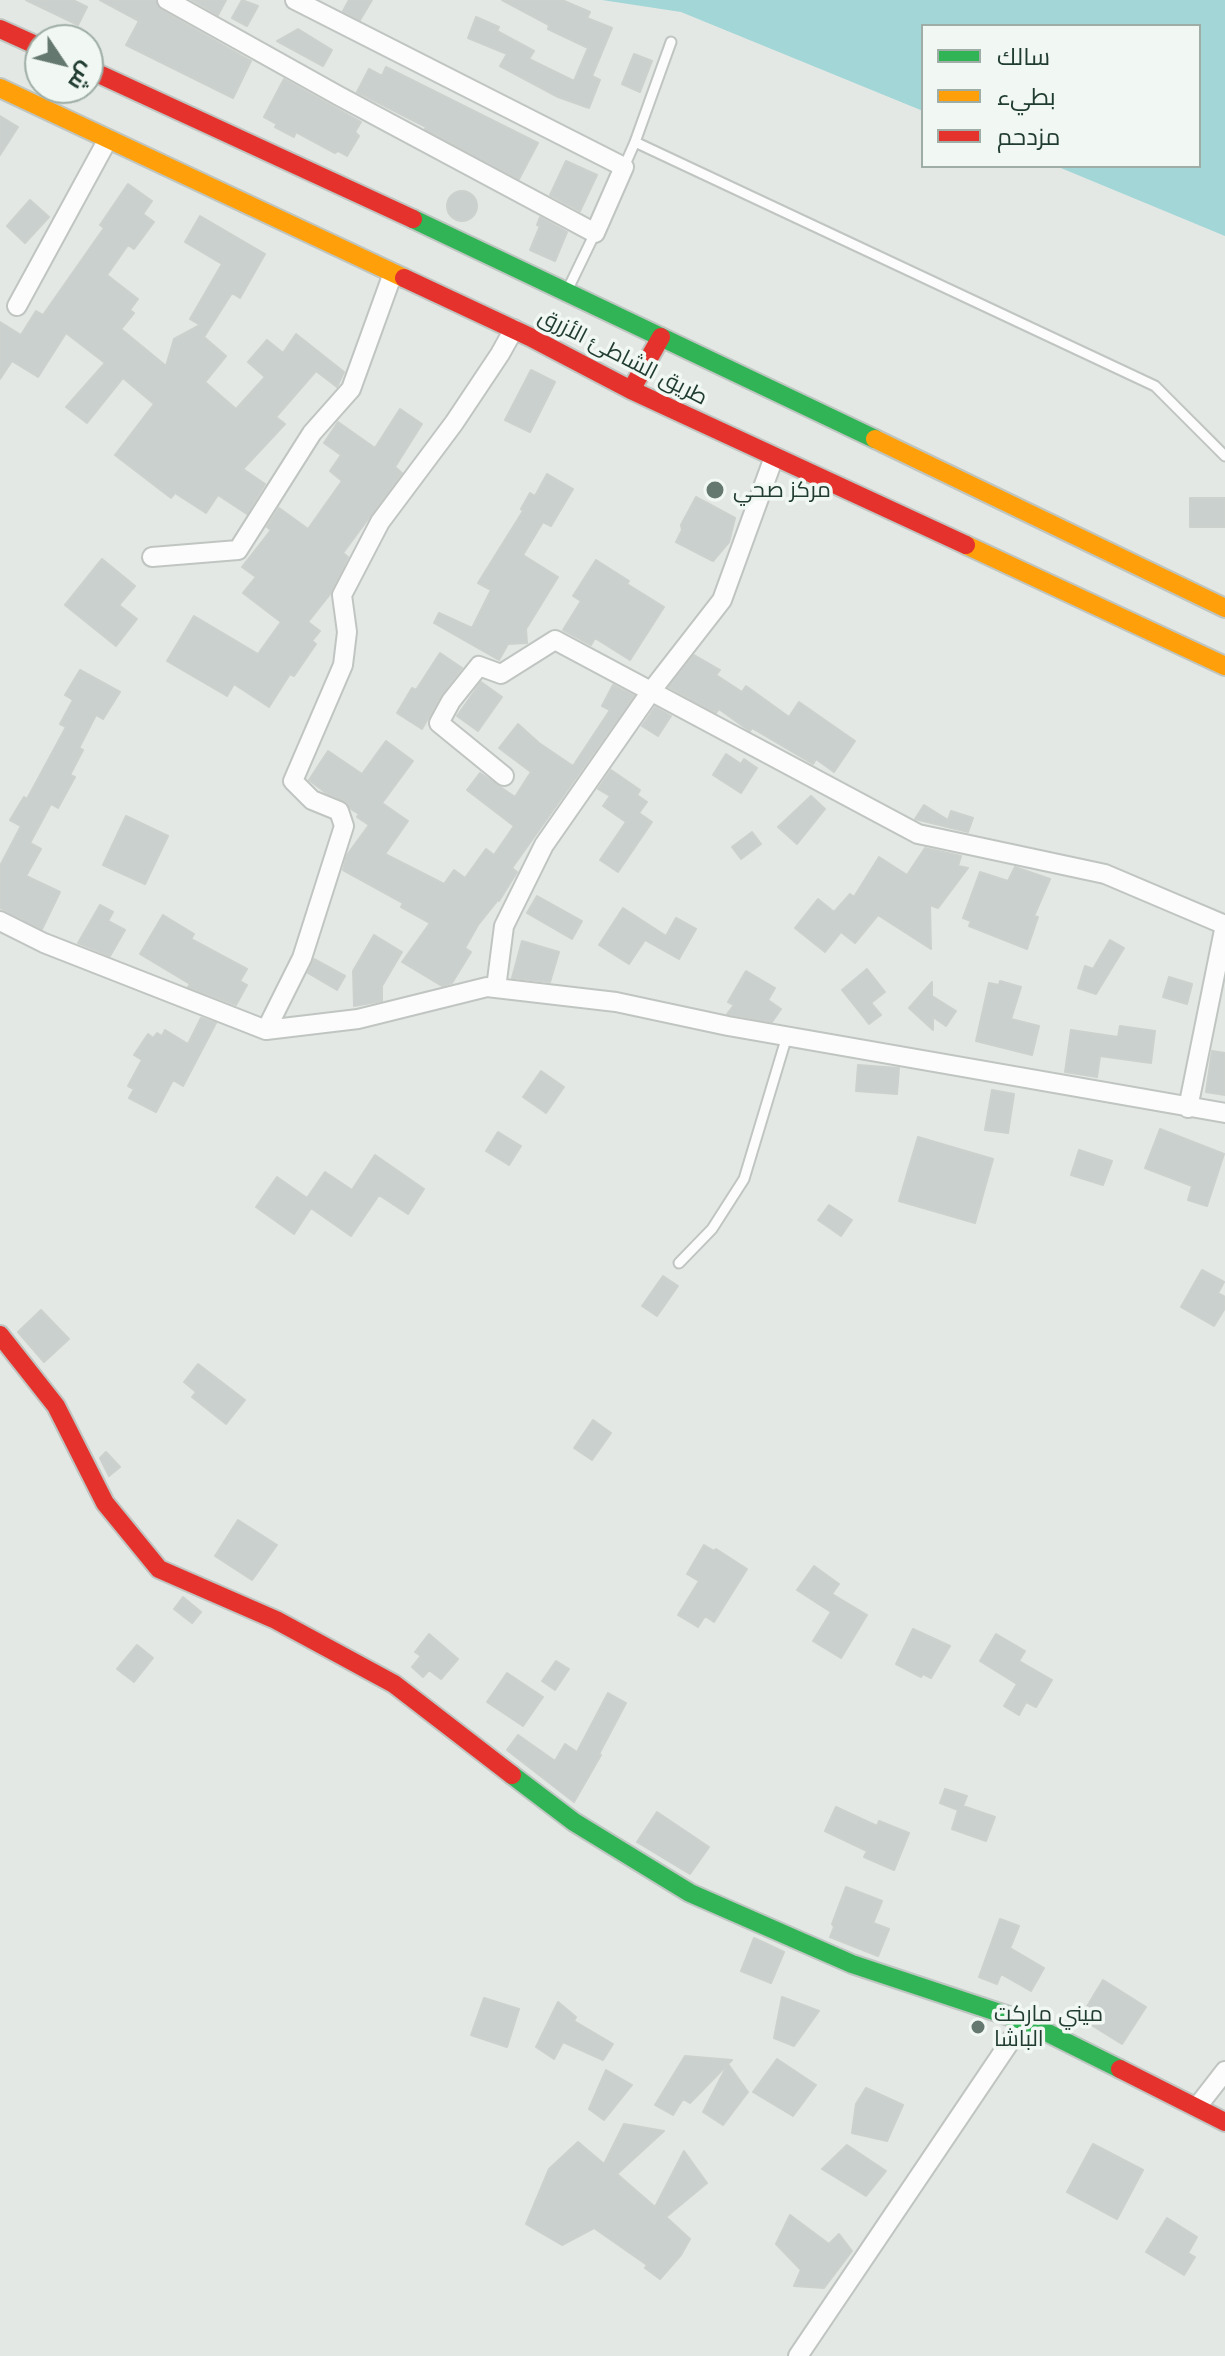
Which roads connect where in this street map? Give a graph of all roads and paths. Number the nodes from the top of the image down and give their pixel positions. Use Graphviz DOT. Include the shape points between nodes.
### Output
graph roads {
  1 [pos="167,0"];
  2 [pos="295,0"];
  3 [pos="0,29"];
  4 [pos="24,40"];
  5 [pos="671,42"];
  6 [pos="104,76"];
  7 [pos="0,88"];
  8 [pos="108,139"];
  9 [pos="635,142"];
  10 [pos="624,167"];
  11 [pos="595,233"];
  12 [pos="393,273"];
  13 [pos="567,292"];
  14 [pos="17,306"];
  15 [pos="514,329"];
  16 [pos="661,337"];
  17 [pos="631,390"];
  18 [pos="1225,456"];
  19 [pos="774,457"];
  20 [pos="152,557"];
  21 [pos="1225,608"];
  22 [pos="1225,666"];
  23 [pos="652,690"];
  24 [pos="504,776"];
  25 [pos="0,921"];
  26 [pos="1225,925"];
  27 [pos="496,988"];
  28 [pos="266,1030"];
  29 [pos="787,1036"];
  30 [pos="1188,1108"];
  31 [pos="1225,1113"];
  32 [pos="679,1263"];
  33 [pos="0,1335"];
  34 [pos="1024,2021"];
  35 [pos="1225,2071"];
  36 [pos="1197,2107"];
  37 [pos="1225,2122"];
  38 [pos="798,2356"];
  1 -- 11 [label="street"];
  2 -- 10 [label="street"];
  3 -- 4 [label="main road"];
  5 -- 9 [label="lane"];
  6 -- 13 [label="main road, طريق الشاطئ الأزرق"];
  7 -- 8 [label="main road, طريق الشاطئ الأزرق"];
  8 -- 12 [label="main road, طريق الشاطئ الأزرق"];
  8 -- 14 [label="street"];
  9 -- 10 [label="lane"];
  9 -- 18 [label="lane" via="1155,386"];
  10 -- 11 [label="street"];
  11 -- 13 [label="lane"];
  12 -- 15 [label="main road, طريق الشاطئ الأزرق"];
  12 -- 20 [label="street" via="351,389 312,433 238,550"];
  13 -- 16 [label="main road, طريق الشاطئ الأزرق"];
  15 -- 17 [label="main road, طريق الشاطئ الأزرق"];
  15 -- 28 [label="street" via="454,423 380,522 342,595 347,632 343,665 293,781 312,800 339,811 344,826 302,958"];
  16 -- 17 [label="main road"];
  16 -- 21 [label="main road, طريق الشاطئ الأزرق"];
  17 -- 19 [label="main road, طريق الشاطئ الأزرق"];
  19 -- 22 [label="main road, طريق الشاطئ الأزرق"];
  19 -- 23 [label="street" via="722,600"];
  23 -- 24 [label="street" via="555,640 501,674 479,666 439,723"];
  23 -- 26 [label="street" via="918,834 1105,874"];
  23 -- 27 [label="street" via="544,845 504,926"];
  25 -- 28 [label="street"];
  26 -- 30 [label="street"];
  27 -- 28 [label="street" via="358,1019"];
  27 -- 29 [label="street" via="616,1002"];
  29 -- 30 [label="street"];
  29 -- 32 [label="lane" via="744,1179 712,1229"];
  30 -- 31 [label="street"];
  33 -- 34 [label="main road" via="56,1406 105,1503 159,1569 276,1620 394,1684 574,1822 690,1893 852,1964"];
  34 -- 36 [label="main road"];
  34 -- 38 [label="street"];
  35 -- 36 [label="street"];
  36 -- 37 [label="main road"];
}
